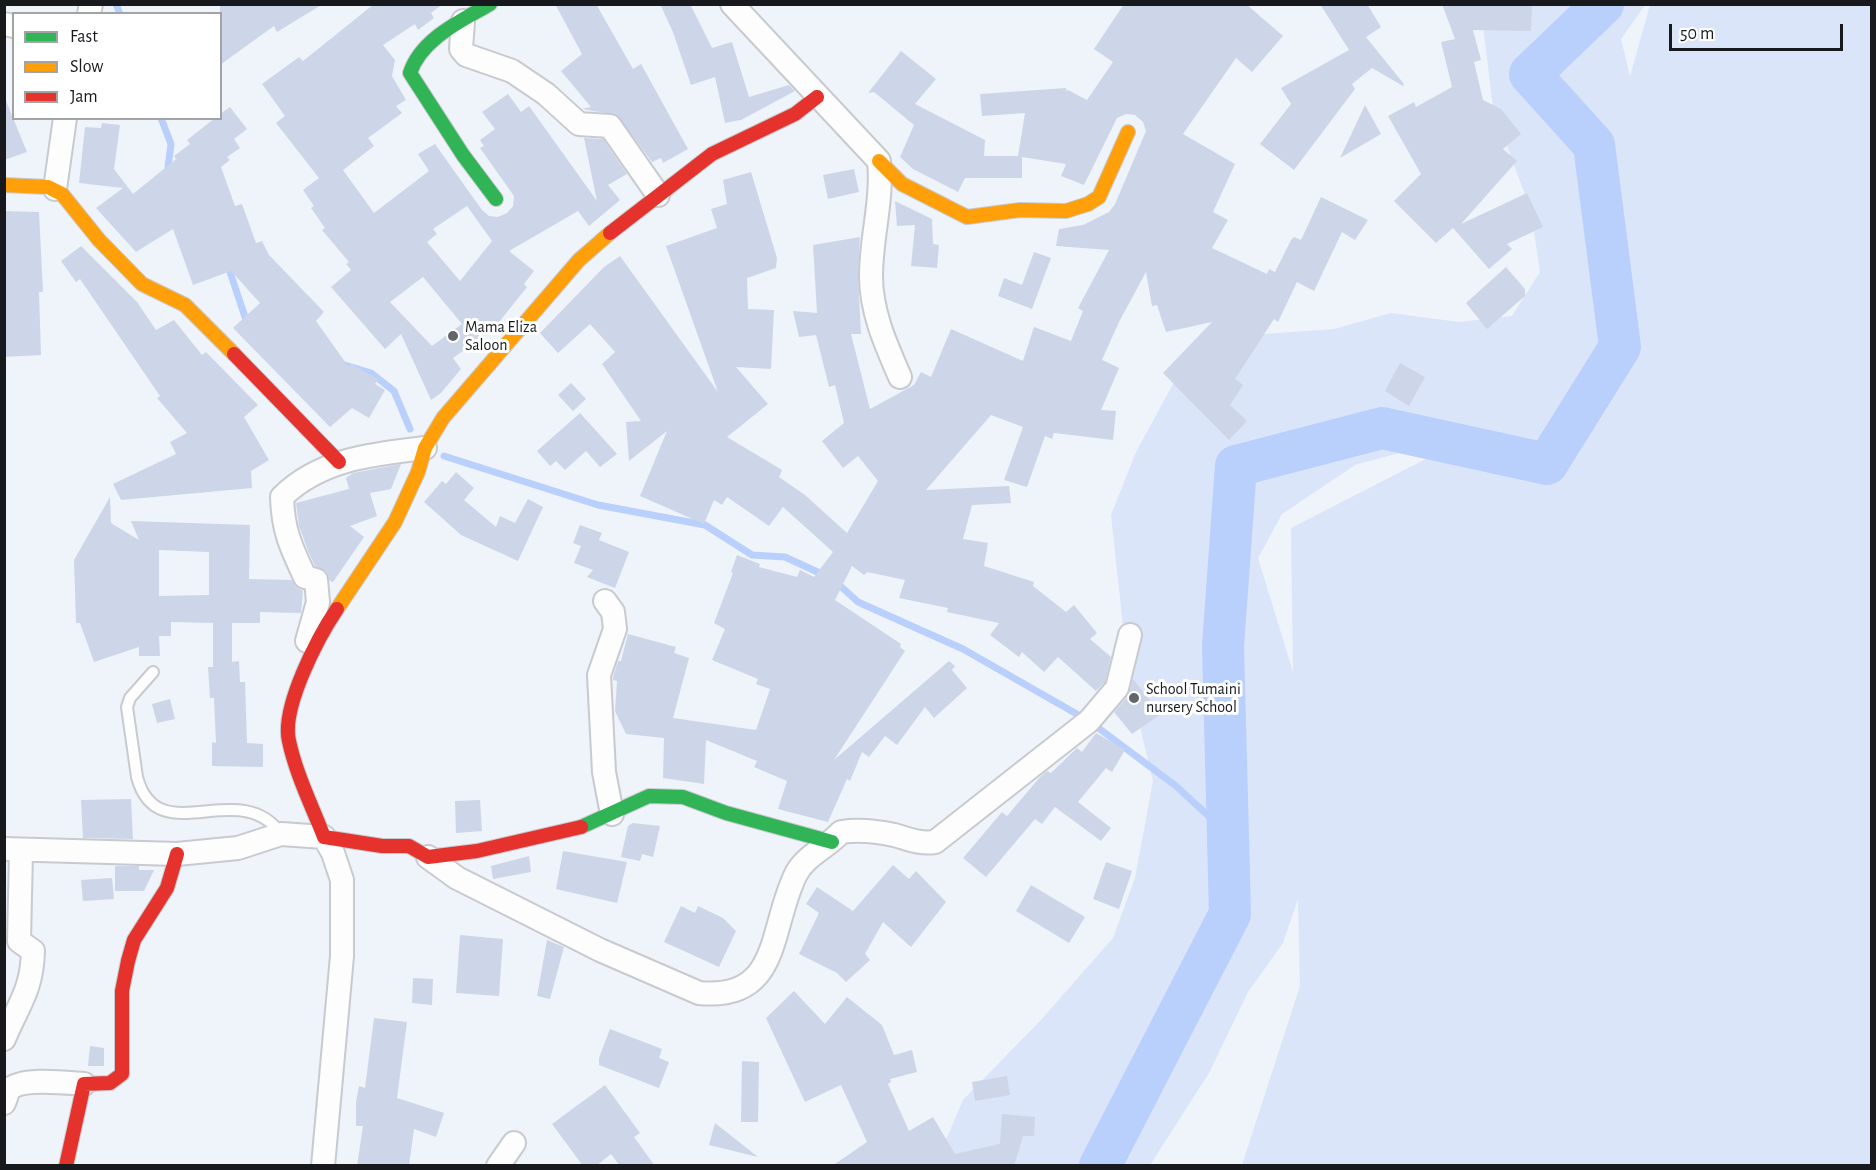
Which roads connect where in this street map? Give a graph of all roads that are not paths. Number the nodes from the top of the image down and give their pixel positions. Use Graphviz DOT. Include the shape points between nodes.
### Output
graph roads {
  1 [pos="490,4"];
  2 [pos="732,4"];
  3 [pos="463,21"];
  4 [pos="817,98"];
  5 [pos="65,120"];
  6 [pos="1128,132"];
  7 [pos="879,161"];
  8 [pos="4,184"];
  9 [pos="55,189"];
  10 [pos="658,195"];
  11 [pos="496,199"];
  12 [pos="900,377"];
  13 [pos="425,448"];
  14 [pos="339,462"];
  15 [pos="605,601"];
  16 [pos="1130,635"];
  17 [pos="307,663"];
  18 [pos="153,672"];
  19 [pos="612,814"];
  20 [pos="281,834"];
  21 [pos="324,837"];
  22 [pos="832,842"];
  23 [pos="13,850"];
  24 [pos="177,854"];
  25 [pos="428,857"];
  26 [pos="4,1039"];
  27 [pos="84,1084"];
  28 [pos="6,1092"];
  29 [pos="514,1143"];
  30 [pos="66,1166"];
  31 [pos="323,1166"];
  32 [pos="498,1166"];
  1 -- 3 [label="street"];
  2 -- 4 [label="street"];
  3 -- 10 [label="street" via="461,49 466,55 512,71 546,94 579,124 610,126"];
  3 -- 11 [label="street" via="425,47 410,73"];
  4 -- 7 [label="street"];
  4 -- 10 [label="street" via="795,114 712,154"];
  5 -- 9 [label="street"];
  6 -- 7 [label="street" via="1099,197 1069,212 1010,211 978,219 967,217 902,184"];
  7 -- 12 [label="street" via="880,206 871,276 880,332"];
  8 -- 9 [label="street"];
  9 -- 14 [label="street" via="142,284 185,304"];
  10 -- 13 [label="street" via="579,260 443,418"];
  13 -- 14 [label="street"];
  13 -- 17 [label="street" via="394,522 331,618"];
  14 -- 17 [label="street" via="295,484 282,497 286,539 305,577 316,580 318,602 307,639"];
  15 -- 19 [label="street" via="613,612 615,629 598,675 604,772"];
  16 -- 22 [label="street" via="1117,688 1089,722 935,842 919,844 862,829 841,832"];
  17 -- 21 [label="street" via="288,717 288,740"];
  18 -- 20 [label="lane" via="126,707 140,786 151,804 170,814 246,810 275,825"];
  19 -- 22 [label="street" via="649,796 683,797"];
  19 -- 25 [label="street" via="581,827 477,851"];
  20 -- 21 [label="street"];
  20 -- 24 [label="street" via="238,848"];
  21 -- 25 [label="street" via="409,846"];
  21 -- 31 [label="street" via="342,880 342,956"];
  22 -- 25 [label="street" via="819,849 796,874 762,974 748,986 716,995 699,993 600,950 457,878"];
  23 -- 24 [label="street"];
  23 -- 26 [label="street" via="19,941 33,951 33,963 28,990"];
  24 -- 27 [label="street" via="167,888 134,940 128,961 122,991 122,1074 104,1085"];
  27 -- 28 [label="street" via="38,1082 17,1085"];
  27 -- 30 [label="street"];
  29 -- 32 [label="street"];
}
